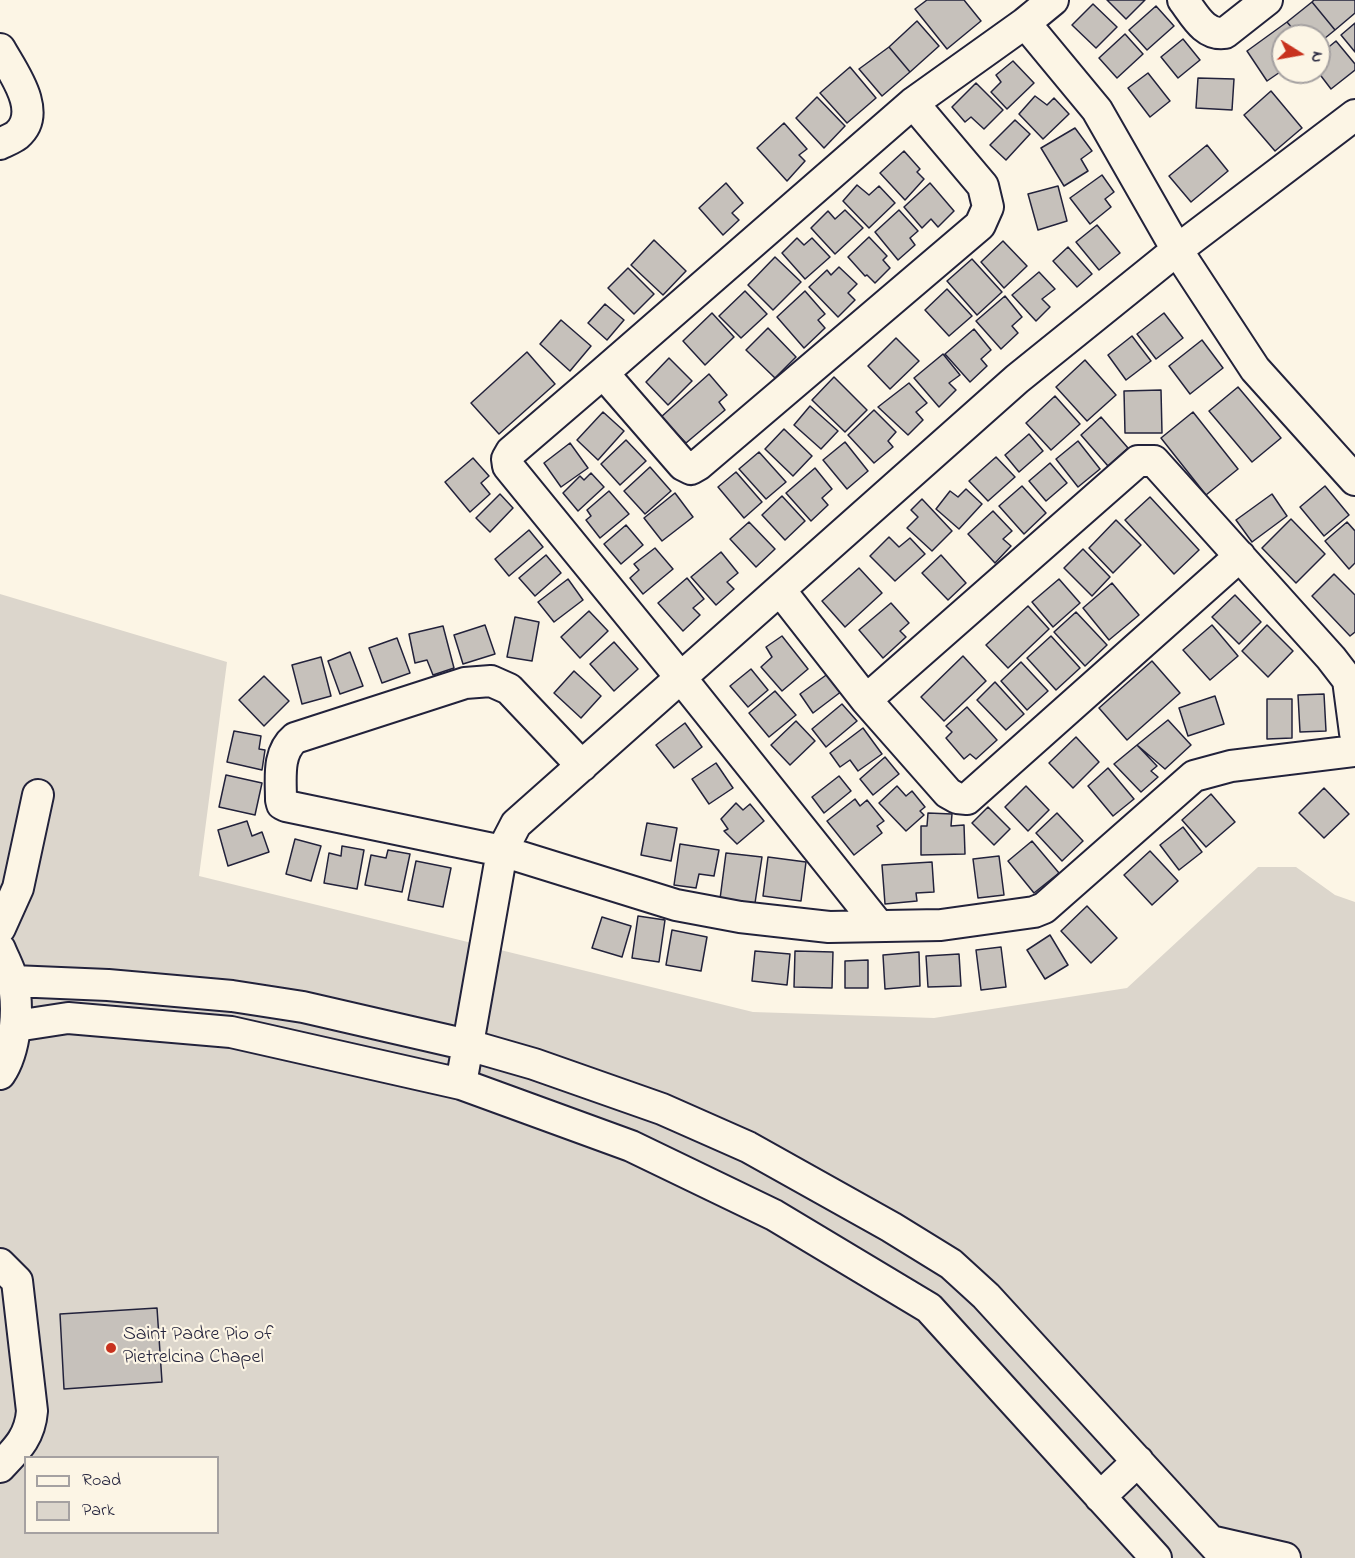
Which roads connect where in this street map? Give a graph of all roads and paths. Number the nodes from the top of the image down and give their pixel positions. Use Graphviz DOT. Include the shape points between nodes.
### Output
graph roads {
  1 [pos="1053,0"];
  2 [pos="1183,0"];
  3 [pos="1267,0"];
  4 [pos="1025,23"];
  5 [pos="0,49"];
  6 [pos="913,103"];
  7 [pos="1355,115"];
  8 [pos="0,144"];
  9 [pos="1177,250"];
  10 [pos="603,373"];
  11 [pos="1355,480"];
  12 [pos="1240,556"];
  13 [pos="780,590"];
  14 [pos="681,678"];
  15 [pos="866,700"];
  16 [pos="1355,733"];
  17 [pos="1355,751"];
  18 [pos="582,766"];
  19 [pos="38,795"];
  20 [pos="502,851"];
  21 [pos="879,926"];
  22 [pos="0,928"];
  23 [pos="0,949"];
  24 [pos="13,981"];
  25 [pos="16,1026"];
  26 [pos="468,1045"];
  27 [pos="0,1074"];
  28 [pos="461,1084"];
  29 [pos="0,1264"];
  30 [pos="1138,1461"];
  31 [pos="0,1467"];
  32 [pos="1100,1497"];
  33 [pos="1219,1550"];
  34 [pos="1156,1558"];
  35 [pos="1284,1558"];
  1 -- 4 [label="street"];
  2 -- 3 [label="street" via="1208,31 1217,34 1225,33"];
  4 -- 6 [label="street"];
  4 -- 9 [label="street" via="1096,110"];
  5 -- 8 [label="street" via="27,97 27,118 18,134"];
  6 -- 10 [label="street"];
  6 -- 10 [label="street" via="983,186 987,207 980,225 691,469 683,465"];
  7 -- 9 [label="street"];
  9 -- 11 [label="street" via="1255,369"];
  9 -- 13 [label="street" via="1017,380"];
  10 -- 14 [label="street" via="511,452 508,466"];
  12 -- 15 [label="street" via="1154,461 1138,461"];
  12 -- 15 [label="street" via="967,798 948,793"];
  12 -- 16 [label="street" via="1348,680"];
  13 -- 14 [label="street"];
  13 -- 15 [label="street"];
  14 -- 18 [label="street"];
  14 -- 21 [label="street"];
  17 -- 21 [label="street" via="1231,766 1194,776 1044,908 1034,912 941,925"];
  18 -- 20 [label="street" via="516,824"];
  18 -- 20 [label="street" via="509,689 491,681 465,683 294,738 286,745 280,800 286,806"];
  19 -- 22 [label="street" via="18,888"];
  20 -- 21 [label="street" via="676,905 830,927"];
  20 -- 26 [label="street"];
  23 -- 24 [label="street"];
  24 -- 25 [label="street"];
  24 -- 26 [label="street" via="232,996 303,1007"];
  25 -- 27 [label="street"];
  25 -- 28 [label="street" via="68,1018 231,1032"];
  26 -- 28 [label="street"];
  26 -- 30 [label="street" via="673,1113 748,1147 951,1264 986,1296"];
  28 -- 32 [label="street" via="631,1146 774,1215 929,1308"];
  29 -- 31 [label="street" via="17,1281 32,1411 25,1438"];
  30 -- 32 [label="street"];
  30 -- 33 [label="street"];
  32 -- 34 [label="street"];
  33 -- 35 [label="street"];
}
